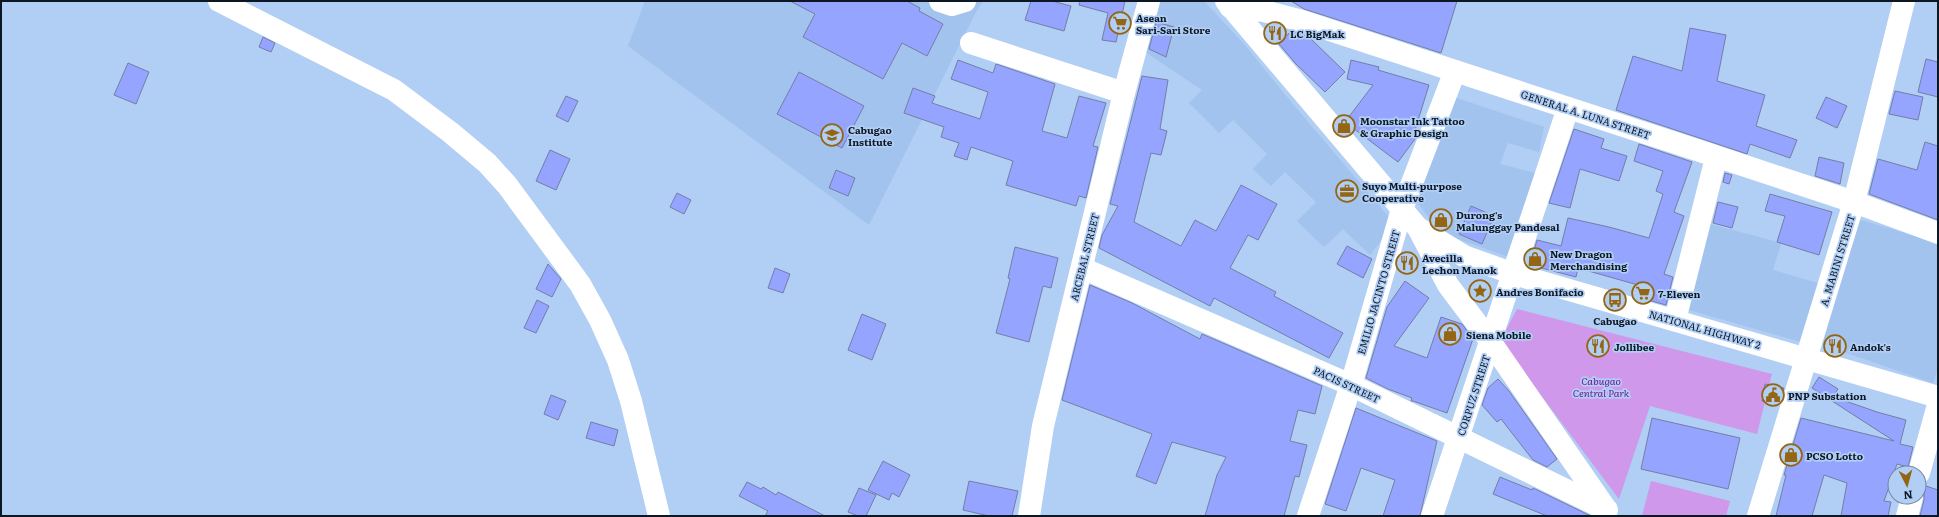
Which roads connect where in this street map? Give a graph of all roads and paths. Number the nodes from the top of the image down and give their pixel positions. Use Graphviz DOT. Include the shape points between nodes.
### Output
graph roads {
  1 [pos="218,1"];
  2 [pos="940,1"];
  3 [pos="965,1"];
  4 [pos="1149,1"];
  5 [pos="1904,1"];
  6 [pos="1228,4"];
  7 [pos="971,43"];
  8 [pos="1455,71"];
  9 [pos="1124,93"];
  10 [pos="1568,108"];
  11 [pos="1716,158"];
  12 [pos="1854,202"];
  13 [pos="1402,209"];
  14 [pos="1418,228"];
  15 [pos="1938,233"];
  16 [pos="1082,268"];
  17 [pos="1514,274"];
  18 [pos="1675,320"];
  19 [pos="1490,341"];
  20 [pos="1807,358"];
  21 [pos="1351,385"];
  22 [pos="1938,397"];
  23 [pos="1938,405"];
  24 [pos="1458,439"];
  25 [pos="1921,465"];
  26 [pos="1910,505"];
  27 [pos="1610,513"];
  28 [pos="659,516"];
  29 [pos="1029,516"];
  30 [pos="1308,516"];
  31 [pos="1432,516"];
  32 [pos="1758,516"];
  33 [pos="1907,516"];
  1 -- 28 [label="main road" via="394,90 469,147 507,185 580,284 600,320 618,360 631,401"];
  2 -- 3 [label="main road" via="952,5"];
  4 -- 9 [label="main road, ARCEBAL STREET"];
  5 -- 12 [label="main road, A. MABINI STREET"];
  6 -- 8 [label="main road, GENERAL A. LUNA STREET" via="1264,10 1302,21"];
  6 -- 13 [label="main road, NATIONAL HIGHWAY 2"];
  7 -- 9 [label="main road"];
  8 -- 10 [label="main road, GENERAL A. LUNA STREET"];
  8 -- 13 [label="main road, EMILIO JACINTO STREET"];
  9 -- 16 [label="main road, ARCEBAL STREET"];
  10 -- 11 [label="main road, GENERAL A. LUNA STREET"];
  10 -- 17 [label="main road, CORPUZ STREET"];
  11 -- 12 [label="main road, GENERAL A. LUNA STREET"];
  11 -- 18 [label="main road"];
  12 -- 15 [label="main road, GENERAL A. LUNA STREET"];
  12 -- 20 [label="main road, A. MABINI STREET"];
  13 -- 14 [label="main road, NATIONAL HIGHWAY 2"];
  13 -- 21 [label="main road, EMILIO JACINTO STREET"];
  14 -- 17 [label="main road, NATIONAL HIGHWAY 2" via="1464,256"];
  14 -- 19 [label="main road" via="1448,285"];
  16 -- 21 [label="main road, PACIS STREET"];
  16 -- 29 [label="main road, ARCEBAL STREET" via="1042,426"];
  17 -- 18 [label="main road, NATIONAL HIGHWAY 2"];
  17 -- 19 [label="main road, CORPUZ STREET"];
  18 -- 20 [label="main road, NATIONAL HIGHWAY 2"];
  19 -- 24 [label="main road, CORPUZ STREET"];
  19 -- 27 [label="main road"];
  20 -- 22 [label="main road, NATIONAL HIGHWAY 2"];
  20 -- 32 [label="main road, A. MABINI STREET"];
  21 -- 24 [label="main road, PACIS STREET"];
  21 -- 30 [label="main road, EMILIO JACINTO STREET"];
  23 -- 25 [label="main road"];
  24 -- 27 [label="main road, PACIS STREET"];
  24 -- 31 [label="main road, CORPUZ STREET"];
  26 -- 33 [label="main road"];
}
